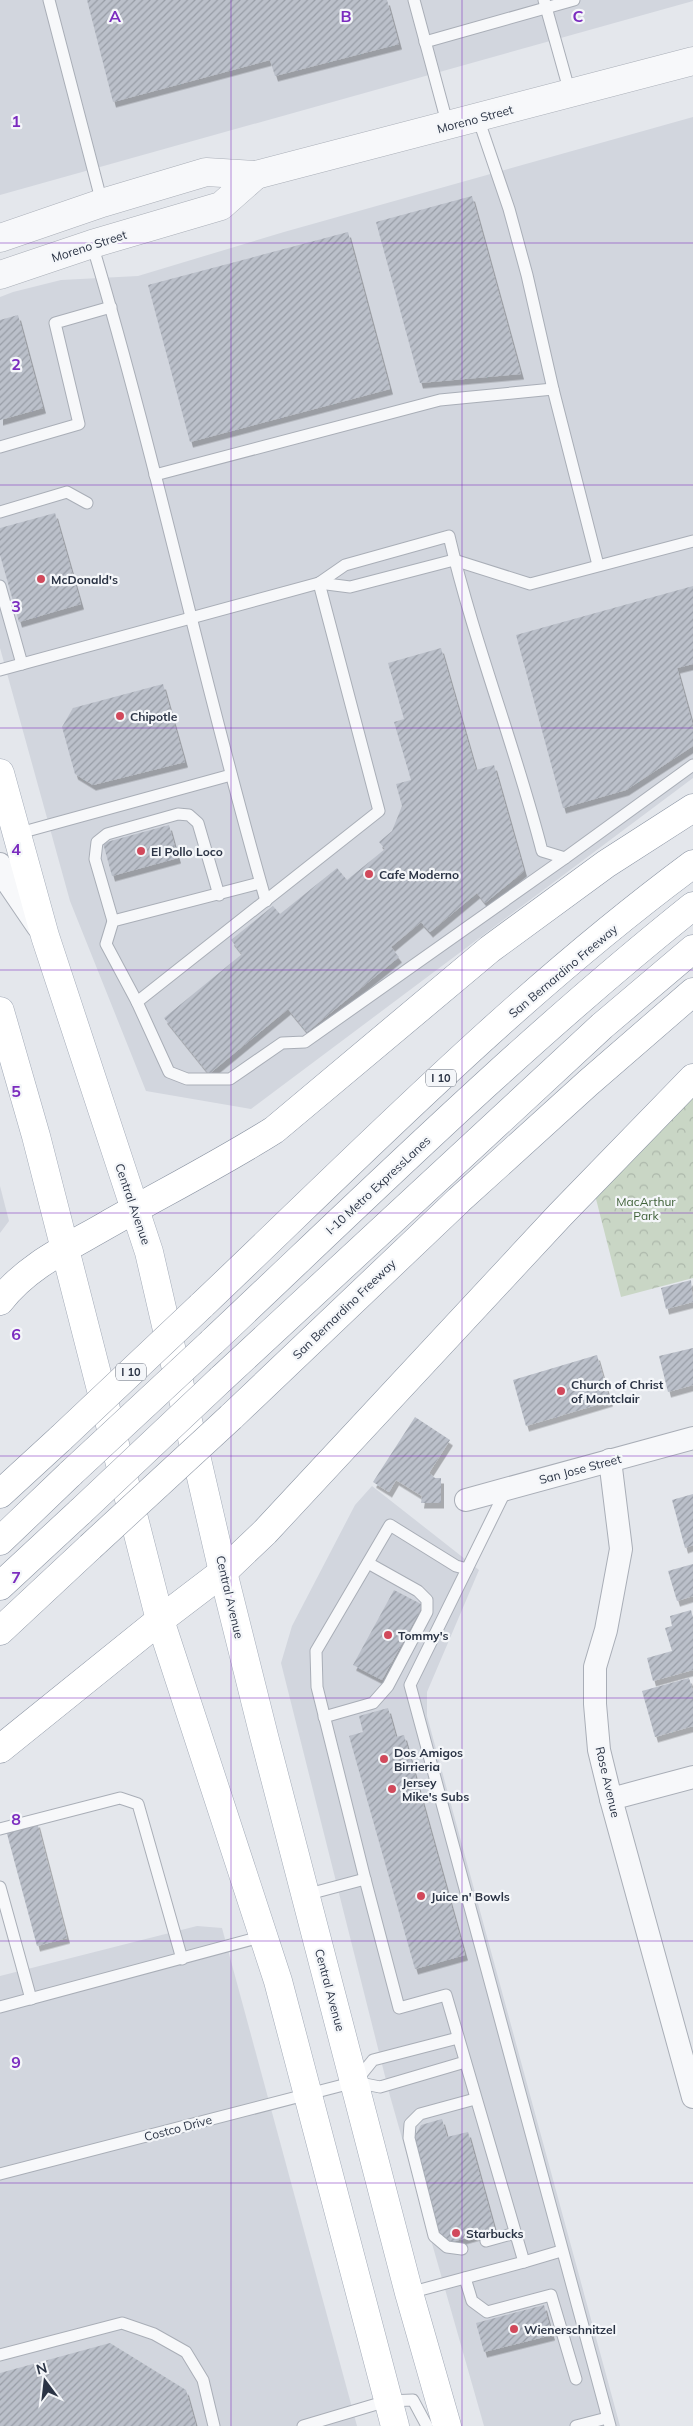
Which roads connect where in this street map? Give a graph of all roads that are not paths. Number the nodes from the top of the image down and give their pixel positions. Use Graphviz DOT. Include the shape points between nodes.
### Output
graph roads {
  1 [pos="49,0"];
  2 [pos="414,0"];
  3 [pos="574,0"];
  4 [pos="545,4"];
  5 [pos="425,42"];
  6 [pos="693,61"];
  7 [pos="570,93"];
  8 [pos="478,118"];
  9 [pos="448,126"];
  10 [pos="256,175"];
  11 [pos="102,203"];
  12 [pos="0,238"];
  13 [pos="92,244"];
  14 [pos="0,275"];
  15 [pos="111,307"];
  16 [pos="553,389"];
  17 [pos="0,447"];
  18 [pos="155,475"];
  19 [pos="87,503"];
  20 [pos="0,512"];
  21 [pos="693,541"];
  22 [pos="454,560"];
  23 [pos="598,565"];
  24 [pos="319,583"];
  25 [pos="0,586"];
  26 [pos="192,618"];
  27 [pos="22,664"];
  28 [pos="0,670"];
  29 [pos="693,765"];
  30 [pos="0,773"];
  31 [pos="231,775"];
  32 [pos="693,808"];
  33 [pos="16,834"];
  34 [pos="565,858"];
  35 [pos="0,864"];
  36 [pos="693,864"];
  37 [pos="260,883"];
  38 [pos="219,895"];
  39 [pos="266,901"];
  40 [pos="693,906"];
  41 [pos="113,921"];
  42 [pos="45,936"];
  43 [pos="693,949"];
  44 [pos="693,992"];
  45 [pos="137,1002"];
  46 [pos="0,1011"];
  47 [pos="693,1078"];
  48 [pos="135,1209"];
  49 [pos="63,1250"];
  50 [pos="0,1301"];
  51 [pos="693,1438"];
  52 [pos="610,1460"];
  53 [pos="506,1489"];
  54 [pos="0,1494"];
  55 [pos="466,1500"];
  56 [pos="0,1541"];
  57 [pos="368,1563"];
  58 [pos="467,1569"];
  59 [pos="223,1572"];
  60 [pos="0,1586"];
  61 [pos="160,1620"];
  62 [pos="0,1631"];
  63 [pos="324,1718"];
  64 [pos="0,1749"];
  65 [pos="693,1777"];
  66 [pos="611,1800"];
  67 [pos="0,1829"];
  68 [pos="365,1879"];
  69 [pos="0,1887"];
  70 [pos="305,1894"];
  71 [pos="264,1936"];
  72 [pos="182,1958"];
  73 [pos="32,1999"];
  74 [pos="0,2007"];
  75 [pos="458,2038"];
  76 [pos="465,2062"];
  77 [pos="355,2082"];
  78 [pos="309,2095"];
  79 [pos="693,2097"];
  80 [pos="475,2099"];
  81 [pos="0,2174"];
  82 [pos="515,2233"];
  83 [pos="486,2241"];
  84 [pos="462,2249"];
  85 [pos="561,2251"];
  86 [pos="524,2262"];
  87 [pos="465,2278"];
  88 [pos="409,2292"];
  89 [pos="0,2355"];
  90 [pos="576,2380"];
  91 [pos="391,2414"];
  92 [pos="608,2422"];
  93 [pos="214,2426"];
  94 [pos="303,2426"];
  95 [pos="427,2426"];
  96 [pos="447,2426"];
  97 [pos="576,2426"];
  1 -- 11 [label="lane"];
  2 -- 5 [label="lane"];
  3 -- 4 [label="lane"];
  4 -- 5 [label="lane"];
  4 -- 7 [label="lane"];
  5 -- 9 [label="lane"];
  6 -- 7 [label="street, Moreno Street"];
  7 -- 8 [label="street, Moreno Street"];
  8 -- 9 [label="street, Moreno Street"];
  8 -- 16 [label="lane" via="509,209"];
  9 -- 10 [label="street, Moreno Street"];
  10 -- 11 [label="street, Moreno Street" via="206,172"];
  10 -- 13 [label="street, Moreno Street" via="221,206"];
  11 -- 12 [label="street, Moreno Street"];
  13 -- 14 [label="street, Moreno Street"];
  13 -- 15 [label="lane"];
  15 -- 17 [label="lane" via="55,323 79,424"];
  15 -- 18 [label="lane"];
  16 -- 18 [label="lane" via="440,400"];
  16 -- 23 [label="lane"];
  18 -- 26 [label="lane"];
  19 -- 20 [label="lane" via="67,492"];
  21 -- 23 [label="lane"];
  22 -- 23 [label="lane" via="530,584"];
  22 -- 24 [label="lane" via="350,587"];
  22 -- 24 [label="lane" via="449,536 345,565"];
  22 -- 34 [label="lane" via="528,795 542,851"];
  24 -- 26 [label="lane"];
  24 -- 39 [label="lane" via="379,811"];
  25 -- 27 [label="lane"];
  26 -- 27 [label="lane"];
  26 -- 31 [label="lane"];
  27 -- 28 [label="lane"];
  29 -- 34 [label="lane"];
  30 -- 33 [label="main road, Central Avenue"];
  31 -- 33 [label="lane"];
  31 -- 37 [label="lane"];
  32 -- 48 [label="main road" via="606,864 490,949 274,1130"];
  33 -- 42 [label="main road, Central Avenue"];
  34 -- 45 [label="lane" via="305,1042 282,1043 230,1079 186,1080 169,1072"];
  35 -- 42 [label="street" via="6,880"];
  36 -- 54 [label="main road, San Bernardino Freeway / I 10, bridge" via="563,968 442,1077"];
  37 -- 38 [label="lane"];
  37 -- 39 [label="lane"];
  38 -- 41 [label="lane"];
  38 -- 41 [label="lane" via="198,822 189,815 178,814 107,834 98,842 95,859"];
  39 -- 45 [label="lane"];
  40 -- 56 [label="main road, I-10 Metro ExpressLanes, bridge" via="519,1053"];
  41 -- 45 [label="lane" via="106,944"];
  42 -- 48 [label="main road, Central Avenue"];
  43 -- 60 [label="main road, bridge" via="602,1026"];
  44 -- 62 [label="main road, San Bernardino Freeway, bridge" via="459,1200"];
  46 -- 49 [label="main road" via="36,1136"];
  47 -- 59 [label="main road" via="566,1208 265,1532"];
  48 -- 49 [label="main road"];
  48 -- 59 [label="main road, Central Avenue" via="152,1262"];
  49 -- 50 [label="main road" via="26,1273"];
  49 -- 61 [label="main road"];
  51 -- 52 [label="street, San Jose Street"];
  52 -- 53 [label="street, San Jose Street"];
  52 -- 66 [label="street, Rose Avenue" via="621,1549 606,1630 595,1667 595,1704 599,1750"];
  53 -- 55 [label="street, San Jose Street"];
  53 -- 58 [label="lane"];
  57 -- 58 [label="lane" via="390,1525 456,1566"];
  57 -- 63 [label="lane" via="316,1651 317,1687"];
  57 -- 63 [label="lane" via="418,1591 427,1600 427,1612 388,1686 373,1703"];
  58 -- 85 [label="lane" via="410,1685"];
  59 -- 61 [label="main road"];
  59 -- 70 [label="main road, Central Avenue"];
  61 -- 64 [label="main road"];
  61 -- 71 [label="main road"];
  63 -- 68 [label="lane"];
  65 -- 66 [label="street"];
  66 -- 79 [label="street, Rose Avenue"];
  67 -- 72 [label="lane" via="120,1798 138,1804"];
  68 -- 70 [label="lane"];
  68 -- 75 [label="lane" via="399,2008 446,1995"];
  69 -- 73 [label="lane"];
  70 -- 77 [label="main road, Central Avenue"];
  71 -- 72 [label="lane"];
  71 -- 78 [label="main road"];
  72 -- 73 [label="lane"];
  73 -- 74 [label="lane"];
  75 -- 76 [label="lane"];
  75 -- 77 [label="lane" via="373,2060"];
  76 -- 77 [label="lane" via="380,2086"];
  76 -- 80 [label="lane"];
  77 -- 78 [label="lane, Costco Drive"];
  77 -- 88 [label="main road, Central Avenue"];
  78 -- 81 [label="lane, Costco Drive"];
  78 -- 91 [label="main road"];
  80 -- 82 [label="lane"];
  80 -- 84 [label="lane" via="420,2114 410,2124 409,2138 434,2236 447,2247"];
  82 -- 83 [label="lane"];
  82 -- 86 [label="lane"];
  85 -- 86 [label="lane"];
  85 -- 92 [label="lane"];
  86 -- 87 [label="lane"];
  87 -- 88 [label="lane"];
  87 -- 90 [label="lane" via="472,2301 487,2312 551,2295"];
  88 -- 96 [label="main road, Central Avenue"];
  89 -- 93 [label="lane" via="122,2323 154,2334 186,2352 203,2380"];
  91 -- 94 [label="lane"];
  91 -- 95 [label="lane" via="413,2400"];
  92 -- 97 [label="lane"];
}
